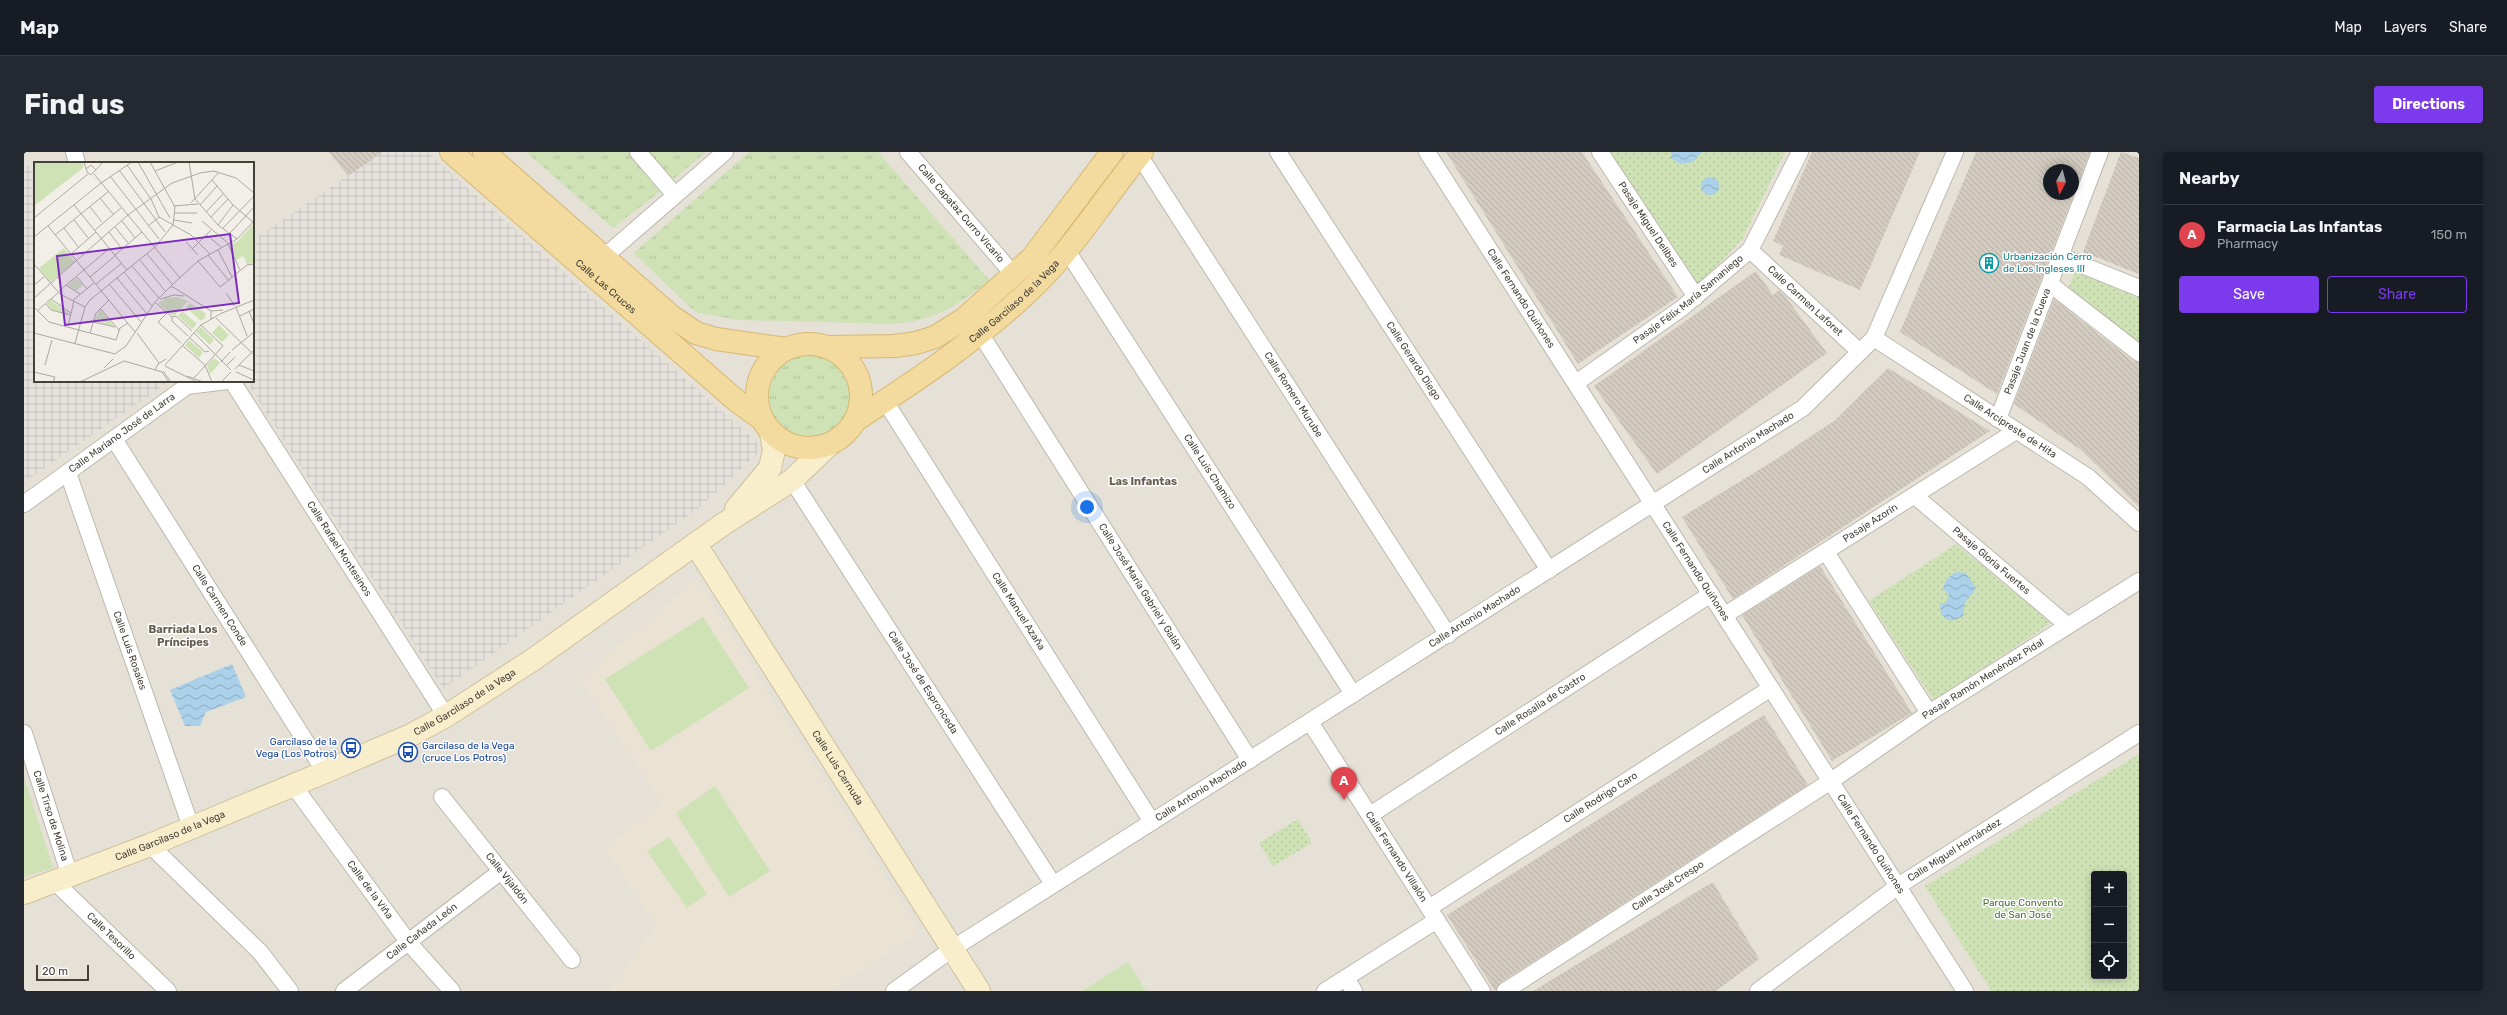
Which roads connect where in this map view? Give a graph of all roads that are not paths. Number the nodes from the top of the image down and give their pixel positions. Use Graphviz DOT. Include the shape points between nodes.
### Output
graph roads {
  1 [pos="74,152"];
  2 [pos="451,152"];
  3 [pos="484,152"];
  4 [pos="638,152"];
  5 [pos="908,152"];
  6 [pos="1112,152"];
  7 [pos="1278,152"];
  8 [pos="1427,152"];
  9 [pos="1600,152"];
  10 [pos="1800,152"];
  11 [pos="1955,152"];
  12 [pos="2100,152"];
  13 [pos="718,154"];
  14 [pos="1141,154"];
  15 [pos="77,162"];
  16 [pos="675,195"];
  17 [pos="1066,249"];
  18 [pos="1750,250"];
  19 [pos="2060,256"];
  20 [pos="604,257"];
  21 [pos="1014,275"];
  22 [pos="2050,284"];
  23 [pos="2139,288"];
  24 [pos="1696,297"];
  25 [pos="980,333"];
  26 [pos="1874,338"];
  27 [pos="827,347"];
  28 [pos="786,349"];
  29 [pos="1860,352"];
  30 [pos="2139,353"];
  31 [pos="219,382"];
  32 [pos="233,382"];
  33 [pos="1576,383"];
  34 [pos="885,401"];
  35 [pos="1998,419"];
  36 [pos="856,420"];
  37 [pos="766,426"];
  38 [pos="2016,431"];
  39 [pos="114,439"];
  40 [pos="830,444"];
  41 [pos="68,473"];
  42 [pos="792,480"];
  43 [pos="1914,496"];
  44 [pos="24,504"];
  45 [pos="1654,504"];
  46 [pos="2139,523"];
  47 [pos="722,525"];
  48 [pos="696,545"];
  49 [pos="1826,552"];
  50 [pos="1549,570"];
  51 [pos="2139,581"];
  52 [pos="1711,594"];
  53 [pos="1725,615"];
  54 [pos="2067,625"];
  55 [pos="1448,635"];
  56 [pos="1771,688"];
  57 [pos="1353,694"];
  58 [pos="1929,713"];
  59 [pos="446,716"];
  60 [pos="1310,722"];
  61 [pos="24,733"];
  62 [pos="2139,733"];
  63 [pos="1250,760"];
  64 [pos="325,772"];
  65 [pos="1831,781"];
  66 [pos="293,785"];
  67 [pos="442,797"];
  68 [pos="1370,815"];
  69 [pos="1152,822"];
  70 [pos="191,827"];
  71 [pos="150,845"];
  72 [pos="500,872"];
  73 [pos="62,879"];
  74 [pos="1053,884"];
  75 [pos="1898,886"];
  76 [pos="24,893"];
  77 [pos="1433,914"];
  78 [pos="409,943"];
  79 [pos="952,948"];
  80 [pos="572,960"];
  81 [pos="1350,984"];
  82 [pos="1960,989"];
  83 [pos="168,991"];
  84 [pos="290,991"];
  85 [pos="344,991"];
  86 [pos="452,991"];
  87 [pos="894,991"];
  88 [pos="979,991"];
  89 [pos="1325,991"];
  90 [pos="1482,991"];
  91 [pos="1505,991"];
  92 [pos="1758,991"];
  1 -- 15 [label="street"];
  2 -- 37 [label="main road, Calle Las Cruces"];
  3 -- 20 [label="main road, Calle Las Cruces"];
  4 -- 16 [label="street"];
  5 -- 21 [label="street, Calle Capataz Curro Vicario"];
  6 -- 21 [label="main road, Calle Garcilaso de la Vega" via="1032,258"];
  7 -- 50 [label="street, Calle Gerardo Diego"];
  8 -- 33 [label="street, Calle Fernando Quiñones"];
  9 -- 24 [label="street, Pasaje Miguel Delibes"];
  10 -- 18 [label="street, Pasaje Félix María Samaniego"];
  11 -- 26 [label="street, Calle Antonio Machado"];
  12 -- 19 [label="street, Pasaje Juan de la Cueva"];
  13 -- 16 [label="street"];
  14 -- 17 [label="main road, Calle Garcilaso de la Vega" via="1086,227"];
  14 -- 55 [label="street, Calle Romero Murube"];
  16 -- 20 [label="street"];
  17 -- 25 [label="main road, Calle Garcilaso de la Vega" via="1028,293"];
  17 -- 57 [label="street, Calle Luis Chamizo"];
  18 -- 24 [label="street, Pasaje Félix María Samaniego"];
  18 -- 29 [label="street, Calle Carmen Laforet"];
  19 -- 22 [label="street, Pasaje Juan de la Cueva"];
  19 -- 23 [label="street"];
  20 -- 28 [label="main road, Calle Las Cruces" via="671,316 696,332 728,341"];
  21 -- 27 [label="main road, Calle Garcilaso de la Vega" via="964,318 935,337 896,346"];
  22 -- 30 [label="street"];
  22 -- 35 [label="street, Pasaje Juan de la Cueva"];
  24 -- 33 [label="street, Pasaje Félix María Samaniego"];
  25 -- 34 [label="main road, Calle Garcilaso de la Vega"];
  25 -- 63 [label="street, Calle José María Gabriel y Galán"];
  26 -- 29 [label="street, Calle Antonio Machado"];
  26 -- 35 [label="street, Calle Arcipreste de Hita"];
  27 -- 28 [label="main road" via="800,344"];
  27 -- 36 [label="main road" via="843,356 861,385 861,403"];
  28 -- 37 [label="main road" via="772,358 762,371 757,387 757,404"];
  29 -- 45 [label="street, Calle Antonio Machado" via="1803,408"];
  31 -- 39 [label="street, Calle Mariano José de Larra" via="187,386"];
  32 -- 59 [label="street, Calle Rafael Montesinos"];
  33 -- 45 [label="street, Calle Fernando Quiñones"];
  34 -- 36 [label="main road, Calle Garcilaso de la Vega"];
  34 -- 69 [label="street, Calle Manuel Azaña"];
  35 -- 38 [label="street, Calle Arcipreste de Hita"];
  36 -- 40 [label="main road" via="849,430"];
  37 -- 40 [label="main road" via="784,442 799,448"];
  37 -- 47 [label="street, Calle Garcilaso de la Vega" via="774,450 770,468"];
  38 -- 43 [label="street, Pasaje Azorín"];
  38 -- 46 [label="street, Calle Arcipreste de Hita" via="2088,477"];
  39 -- 41 [label="street, Calle Mariano José de Larra"];
  39 -- 64 [label="street, Calle Carmen Conde"];
  40 -- 42 [label="street, Calle Garcilaso de la Vega"];
  41 -- 44 [label="street, Calle Mariano José de Larra"];
  41 -- 70 [label="street, Calle Luis Rosales"];
  42 -- 47 [label="street, Calle Garcilaso de la Vega"];
  42 -- 74 [label="street, Calle José de Espronceda"];
  43 -- 49 [label="street, Pasaje Azorín"];
  43 -- 54 [label="street, Pasaje Gloria Fuertes"];
  45 -- 50 [label="street, Calle Antonio Machado"];
  45 -- 52 [label="street, Calle Fernando Quiñones"];
  47 -- 48 [label="street, Calle Garcilaso de la Vega"];
  48 -- 59 [label="street, Calle Garcilaso de la Vega" via="534,659"];
  48 -- 79 [label="street, Calle Luis Cernuda"];
  49 -- 53 [label="street, Pasaje Azorín"];
  49 -- 58 [label="street"];
  50 -- 55 [label="street, Calle Antonio Machado"];
  51 -- 54 [label="street, Pasaje Ramón Menéndez Pidal"];
  52 -- 53 [label="street, Calle Fernando Quiñones"];
  52 -- 68 [label="street, Calle Rosalía de Castro"];
  53 -- 56 [label="street, Calle Fernando Quiñones"];
  54 -- 58 [label="street, Pasaje Ramón Menéndez Pidal"];
  55 -- 57 [label="street, Calle Antonio Machado"];
  56 -- 65 [label="street, Calle Fernando Quiñones"];
  56 -- 77 [label="street, Calle Rodrigo Caro"];
  57 -- 60 [label="street, Calle Antonio Machado"];
  58 -- 65 [label="street, Pasaje Ramón Menéndez Pidal"];
  59 -- 64 [label="street, Calle Garcilaso de la Vega" via="411,735"];
  60 -- 63 [label="street, Calle Antonio Machado"];
  60 -- 68 [label="street, Calle Fernando Villalón"];
  61 -- 73 [label="street, Calle Tirso de Molina"];
  62 -- 75 [label="street, Calle Miguel Hernández"];
  63 -- 69 [label="street, Calle Antonio Machado"];
  64 -- 66 [label="street, Calle Garcilaso de la Vega"];
  65 -- 75 [label="street, Calle Fernando Quiñones"];
  65 -- 91 [label="street, Calle José Crespo"];
  66 -- 70 [label="street, Calle Garcilaso de la Vega"];
  66 -- 78 [label="street, Calle de la Viña"];
  67 -- 72 [label="street, Calle Vijaldón"];
  68 -- 77 [label="street, Calle Fernando Villalón"];
  69 -- 74 [label="street, Calle Antonio Machado"];
  70 -- 71 [label="street, Calle Garcilaso de la Vega"];
  71 -- 73 [label="street, Calle Garcilaso de la Vega"];
  71 -- 84 [label="street" via="260,952"];
  72 -- 78 [label="street, Calle Cañada León"];
  72 -- 80 [label="street, Calle Vijaldón"];
  73 -- 76 [label="street, Calle Garcilaso de la Vega"];
  73 -- 83 [label="street, Calle Tesorillo"];
  74 -- 79 [label="street, Calle Antonio Machado"];
  75 -- 82 [label="street, Calle Fernando Quiñones"];
  75 -- 92 [label="street, Calle Miguel Hernández"];
  77 -- 81 [label="street, Calle Rodrigo Caro"];
  77 -- 90 [label="street, Calle Fernando Villalón"];
  78 -- 85 [label="street, Calle Cañada León"];
  78 -- 86 [label="street, Calle de la Viña"];
  79 -- 87 [label="street, Calle Antonio Machado"];
  79 -- 88 [label="street, Calle Luis Cernuda"];
  81 -- 89 [label="street, Calle Rodrigo Caro"];
}
